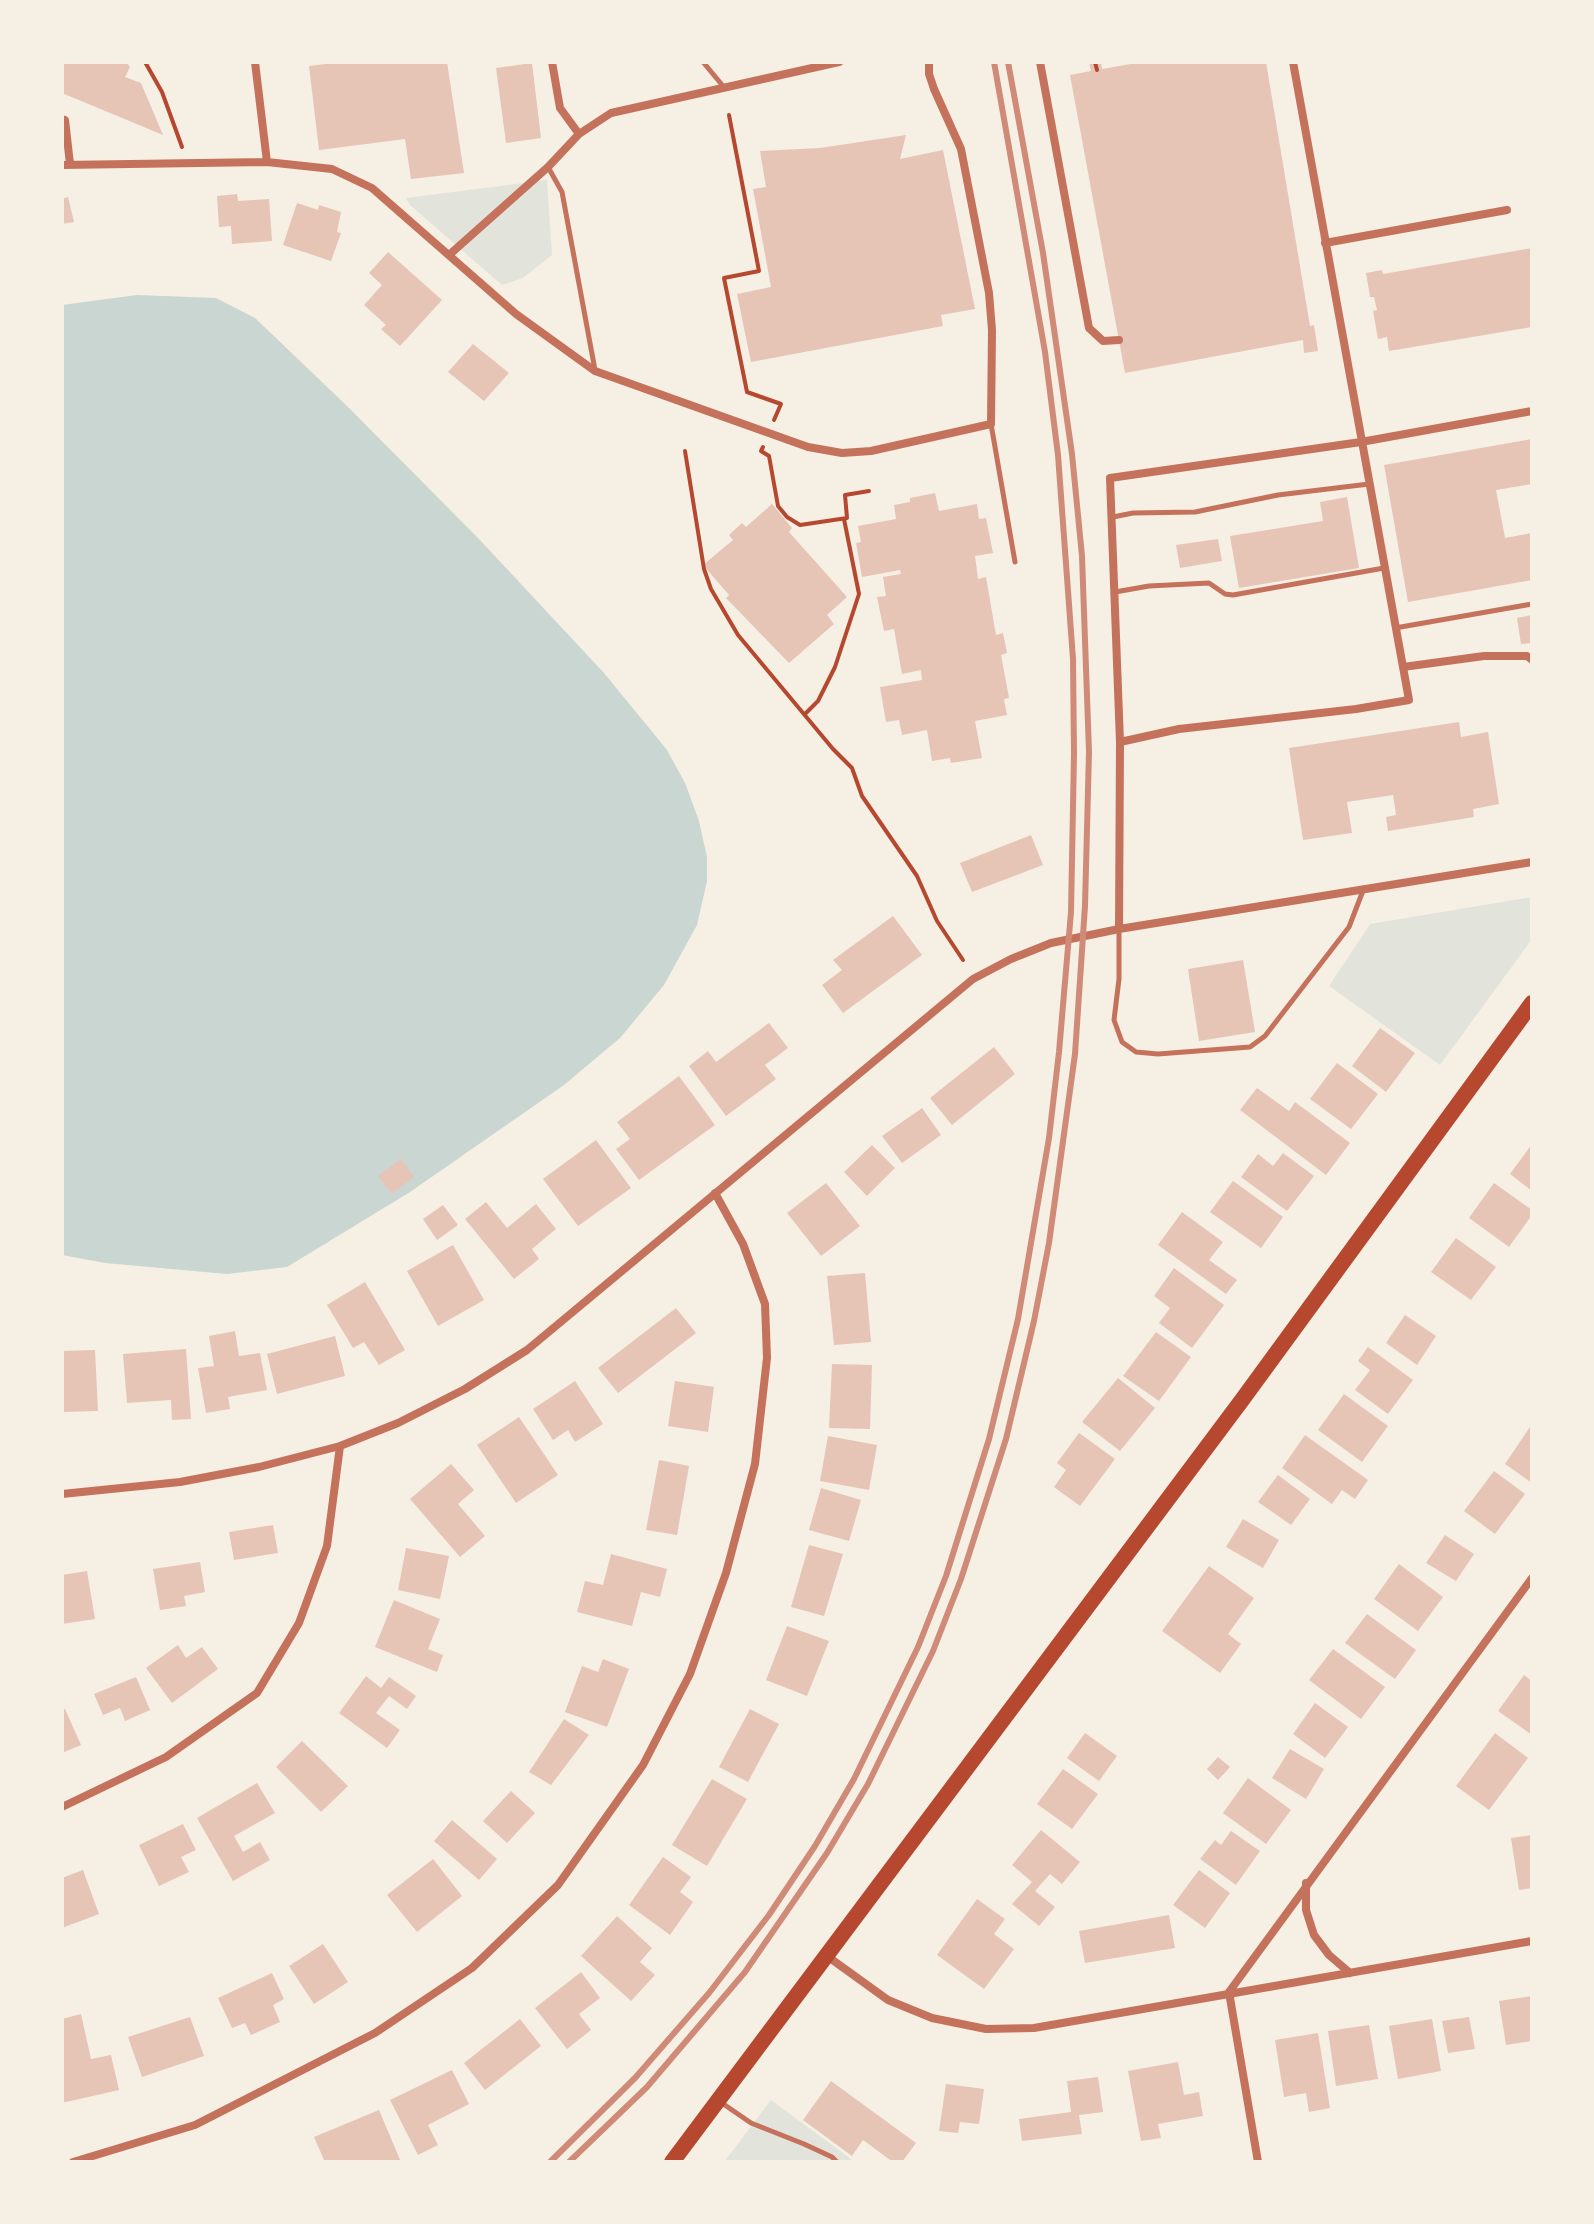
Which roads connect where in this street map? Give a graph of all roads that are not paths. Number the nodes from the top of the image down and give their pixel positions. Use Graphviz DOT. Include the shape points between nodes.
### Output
graph roads {
  1 [pos="255,62"];
  2 [pos="552,62"];
  3 [pos="703,62"];
  4 [pos="839,62"];
  5 [pos="929,62"];
  6 [pos="1040,62"];
  7 [pos="1293,62"];
  8 [pos="723,86"];
  9 [pos="62,119"];
  10 [pos="579,134"];
  11 [pos="267,162"];
  12 [pos="66,164"];
  13 [pos="548,167"];
  14 [pos="1507,210"];
  15 [pos="1325,243"];
  16 [pos="449,255"];
  17 [pos="1119,340"];
  18 [pos="595,371"];
  19 [pos="1532,411"];
  20 [pos="991,424"];
  21 [pos="1361,442"];
  22 [pos="1369,484"];
  23 [pos="1113,517"];
  24 [pos="1015,562"];
  25 [pos="1384,568"];
  26 [pos="1115,592"];
  27 [pos="1532,604"];
  28 [pos="1395,628"];
  29 [pos="1532,660"];
  30 [pos="1403,667"];
  31 [pos="1120,742"];
  32 [pos="1532,862"];
  33 [pos="1364,888"];
  34 [pos="1119,929"];
  35 [pos="1532,1003"];
  36 [pos="715,1193"];
  37 [pos="340,1446"];
  38 [pos="62,1494"];
  39 [pos="1532,1578"];
  40 [pos="62,1807"];
  41 [pos="1306,1883"];
  42 [pos="1532,1941"];
  43 [pos="827,1956"];
  44 [pos="1350,1973"];
  45 [pos="1229,1992"];
  46 [pos="718,2100"];
  47 [pos="73,2162"];
  48 [pos="672,2162"];
  49 [pos="837,2162"];
  50 [pos="1258,2162"];
  1 -- 11 [label="street"];
  2 -- 10 [label="street" via="560,108"];
  3 -- 8 [label="lane"];
  4 -- 8 [label="street"];
  5 -- 20 [label="street" via="934,89 961,149 989,293"];
  6 -- 17 [label="street" via="1089,328 1103,341"];
  7 -- 15 [label="street"];
  8 -- 10 [label="street" via="611,113"];
  9 -- 12 [label="street"];
  10 -- 13 [label="street"];
  11 -- 12 [label="street"];
  11 -- 16 [label="street" via="332,169 372,188"];
  13 -- 16 [label="street"];
  13 -- 18 [label="lane" via="562,192"];
  14 -- 15 [label="street"];
  15 -- 21 [label="street"];
  16 -- 18 [label="street" via="516,314"];
  18 -- 20 [label="street" via="808,447 842,453"];
  19 -- 21 [label="street"];
  20 -- 24 [label="lane"];
  21 -- 22 [label="street"];
  21 -- 23 [label="street" via="1110,478"];
  22 -- 23 [label="lane" via="1195,512"];
  22 -- 25 [label="street"];
  23 -- 26 [label="street"];
  25 -- 26 [label="lane" via="1233,595 1209,583"];
  25 -- 28 [label="street"];
  26 -- 31 [label="street"];
  27 -- 28 [label="lane"];
  28 -- 30 [label="street"];
  29 -- 30 [label="street" via="1484,656"];
  30 -- 31 [label="street" via="1409,700 1179,729"];
  31 -- 34 [label="street"];
  32 -- 33 [label="street"];
  33 -- 34 [label="street"];
  33 -- 34 [label="lane" via="1349,927 1265,1036 1250,1047 1158,1054 1136,1052 1122,1042 1114,1020"];
  34 -- 36 [label="street" via="1051,943 973,979"];
  35 -- 43 [label="main road"];
  36 -- 37 [label="street" via="527,1350 465,1389"];
  36 -- 47 [label="street" via="743,1244 765,1304 767,1358 755,1464 726,1573 690,1674 643,1765 558,1885 472,1968 375,2033 195,2125"];
  37 -- 38 [label="street" via="180,1482"];
  37 -- 40 [label="street" via="327,1546 299,1623 257,1693 166,1757"];
  39 -- 41 [label="street"];
  41 -- 44 [label="street" via="1306,1910 1314,1935"];
  41 -- 45 [label="street"];
  42 -- 44 [label="street"];
  43 -- 45 [label="street" via="888,2000 932,2018 986,2029 1034,2028"];
  43 -- 46 [label="main road"];
  44 -- 45 [label="street"];
  45 -- 50 [label="street"];
  46 -- 48 [label="main road"];
  46 -- 49 [label="lane" via="751,2123"];
}
